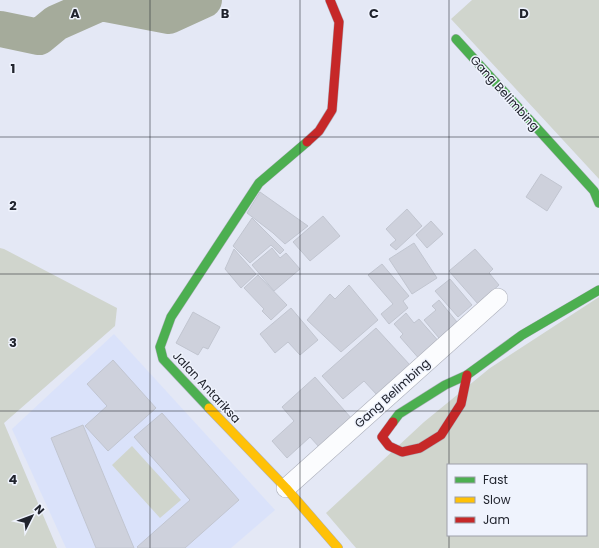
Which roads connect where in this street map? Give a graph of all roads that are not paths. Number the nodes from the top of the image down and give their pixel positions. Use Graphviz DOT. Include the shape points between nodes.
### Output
graph roads {
  1 [pos="330,0"];
  2 [pos="456,39"];
  3 [pos="599,203"];
  4 [pos="599,290"];
  5 [pos="498,298"];
  6 [pos="466,375"];
  7 [pos="286,488"];
  8 [pos="338,548"];
  1 -- 7 [label="street, Jalan Antariksa" via="339,22 332,110 319,131 259,184 171,317 160,347 163,359"];
  2 -- 3 [label="street, Gang Belimbing" via="594,191"];
  4 -- 6 [label="street" via="522,335"];
  5 -- 7 [label="street, Gang Belimbing"];
  6 -- 6 [label="street" via="444,385 399,414 382,437 389,446 402,452 420,448 440,435 461,404"];
  7 -- 8 [label="street, Jalan Antariksa"];
}
